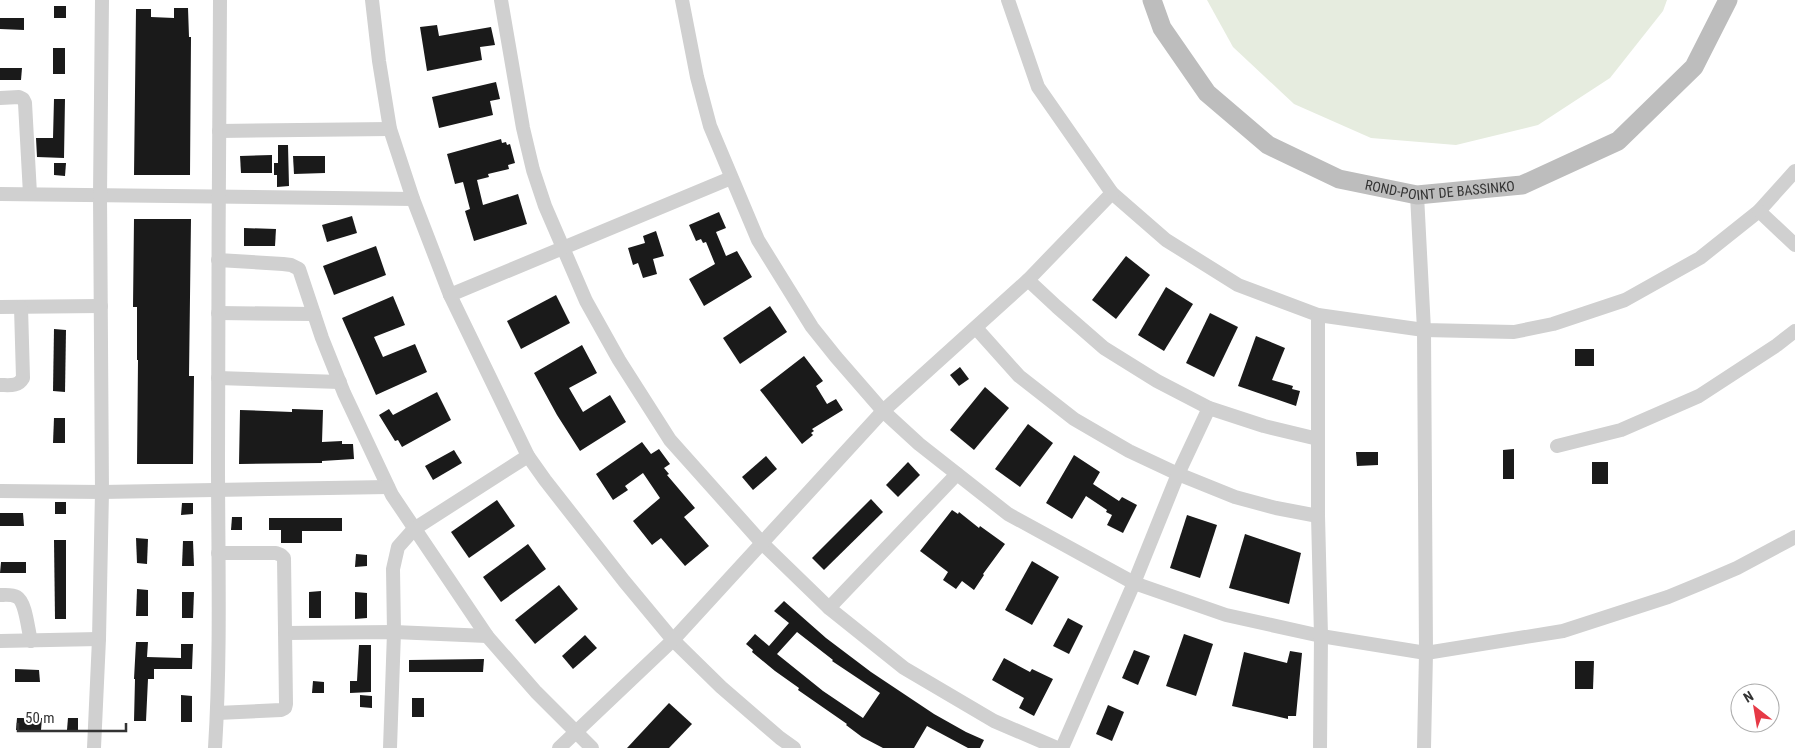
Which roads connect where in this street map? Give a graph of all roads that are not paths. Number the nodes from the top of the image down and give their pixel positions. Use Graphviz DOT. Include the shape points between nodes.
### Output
graph roads {
  1 [pos="102,0"];
  2 [pos="220,0"];
  3 [pos="372,0"];
  4 [pos="501,0"];
  5 [pos="682,0"];
  6 [pos="1008,0"];
  7 [pos="1152,0"];
  8 [pos="1728,0"];
  9 [pos="0,98"];
  10 [pos="390,129"];
  11 [pos="219,131"];
  12 [pos="1795,171"];
  13 [pos="731,178"];
  14 [pos="1112,193"];
  15 [pos="0,194"];
  16 [pos="30,194"];
  17 [pos="100,195"];
  18 [pos="1417,195"];
  19 [pos="218,198"];
  20 [pos="413,199"];
  21 [pos="1760,211"];
  22 [pos="1795,245"];
  23 [pos="564,248"];
  24 [pos="218,260"];
  25 [pos="1028,280"];
  26 [pos="450,295"];
  27 [pos="101,306"];
  28 [pos="0,307"];
  29 [pos="21,307"];
  30 [pos="218,313"];
  31 [pos="314,314"];
  32 [pos="1318,315"];
  33 [pos="976,328"];
  34 [pos="1424,330"];
  35 [pos="1795,332"];
  36 [pos="218,378"];
  37 [pos="340,382"];
  38 [pos="0,385"];
  39 [pos="1209,408"];
  40 [pos="883,411"];
  41 [pos="1318,439"];
  42 [pos="1557,446"];
  43 [pos="528,456"];
  44 [pos="957,474"];
  45 [pos="1178,474"];
  46 [pos="388,488"];
  47 [pos="218,489"];
  48 [pos="0,491"];
  49 [pos="102,492"];
  50 [pos="1318,516"];
  51 [pos="414,529"];
  52 [pos="1795,537"];
  53 [pos="762,543"];
  54 [pos="218,553"];
  55 [pos="1134,583"];
  56 [pos="0,595"];
  57 [pos="829,608"];
  58 [pos="394,632"];
  59 [pos="284,633"];
  60 [pos="487,636"];
  61 [pos="1321,636"];
  62 [pos="99,640"];
  63 [pos="673,640"];
  64 [pos="0,641"];
  65 [pos="31,641"];
  66 [pos="1426,653"];
  67 [pos="217,713"];
  68 [pos="576,733"];
  69 [pos="94,748"];
  70 [pos="215,748"];
  71 [pos="390,748"];
  72 [pos="559,748"];
  73 [pos="592,748"];
  74 [pos="794,748"];
  75 [pos="1057,748"];
  76 [pos="1062,748"];
  77 [pos="1320,748"];
  78 [pos="1424,748"];
  1 -- 17 [label="street"];
  2 -- 11 [label="street"];
  3 -- 10 [label="street"];
  4 -- 23 [label="street" via="525,136 545,206"];
  5 -- 13 [label="street" via="710,126"];
  6 -- 14 [label="street" via="1038,87"];
  7 -- 18 [label="street, ROND-POINT DE BASSINKO" via="1162,28 1207,93 1268,144 1339,179"];
  8 -- 18 [label="street, ROND-POINT DE BASSINKO" via="1694,67 1618,140 1522,185"];
  9 -- 16 [label="street" via="24,101"];
  10 -- 11 [label="street"];
  10 -- 20 [label="street"];
  11 -- 19 [label="street"];
  12 -- 21 [label="street"];
  13 -- 23 [label="street"];
  13 -- 40 [label="street" via="758,240 812,327"];
  14 -- 25 [label="street"];
  14 -- 32 [label="street" via="1166,240 1238,285"];
  15 -- 16 [label="street"];
  16 -- 17 [label="street"];
  17 -- 19 [label="street"];
  17 -- 27 [label="street"];
  18 -- 34 [label="street"];
  19 -- 20 [label="street"];
  19 -- 24 [label="street"];
  20 -- 26 [label="street"];
  21 -- 22 [label="street"];
  21 -- 34 [label="street" via="1700,258 1625,300 1553,324 1514,332"];
  23 -- 26 [label="street"];
  23 -- 53 [label="street" via="586,301 670,440"];
  24 -- 30 [label="street"];
  24 -- 31 [label="street" via="296,267 301,272"];
  25 -- 33 [label="street"];
  25 -- 39 [label="street" via="1104,348"];
  26 -- 43 [label="street"];
  27 -- 29 [label="street"];
  27 -- 49 [label="street"];
  28 -- 29 [label="street"];
  29 -- 38 [label="street" via="23,378 17,384"];
  30 -- 31 [label="street"];
  30 -- 36 [label="street"];
  31 -- 37 [label="street"];
  32 -- 34 [label="street"];
  32 -- 41 [label="street"];
  33 -- 40 [label="street"];
  33 -- 45 [label="street" via="1019,376 1074,419 1129,451"];
  34 -- 66 [label="street"];
  35 -- 42 [label="street" via="1699,396 1621,430"];
  36 -- 37 [label="street"];
  36 -- 47 [label="street"];
  37 -- 46 [label="street"];
  39 -- 41 [label="street"];
  39 -- 45 [label="street"];
  40 -- 44 [label="street"];
  40 -- 53 [label="street"];
  41 -- 50 [label="street"];
  43 -- 51 [label="street"];
  43 -- 63 [label="street"];
  44 -- 55 [label="street" via="1008,514"];
  44 -- 57 [label="street"];
  45 -- 50 [label="street" via="1234,497"];
  45 -- 55 [label="street"];
  46 -- 47 [label="street"];
  46 -- 51 [label="street"];
  47 -- 49 [label="street"];
  47 -- 54 [label="street"];
  48 -- 49 [label="street"];
  49 -- 62 [label="street"];
  50 -- 61 [label="street"];
  51 -- 58 [label="street" via="401,542 396,553 393,569"];
  51 -- 60 [label="street"];
  52 -- 66 [label="street" via="1694,587 1563,631"];
  53 -- 57 [label="street"];
  53 -- 63 [label="street"];
  54 -- 59 [label="street" via="276,553 284,558"];
  54 -- 67 [label="street"];
  55 -- 61 [label="street" via="1226,616"];
  55 -- 76 [label="street"];
  56 -- 65 [label="street" via="20,600"];
  57 -- 75 [label="street" via="904,668 994,721"];
  58 -- 59 [label="street"];
  58 -- 60 [label="street"];
  58 -- 71 [label="street"];
  59 -- 67 [label="street" via="285,708"];
  60 -- 68 [label="street"];
  61 -- 66 [label="street"];
  61 -- 77 [label="street"];
  62 -- 65 [label="street"];
  62 -- 69 [label="street"];
  63 -- 68 [label="street"];
  63 -- 74 [label="street" via="721,687"];
  64 -- 65 [label="street"];
  66 -- 78 [label="street"];
  67 -- 70 [label="street"];
  68 -- 72 [label="street"];
  68 -- 73 [label="street"];
}
